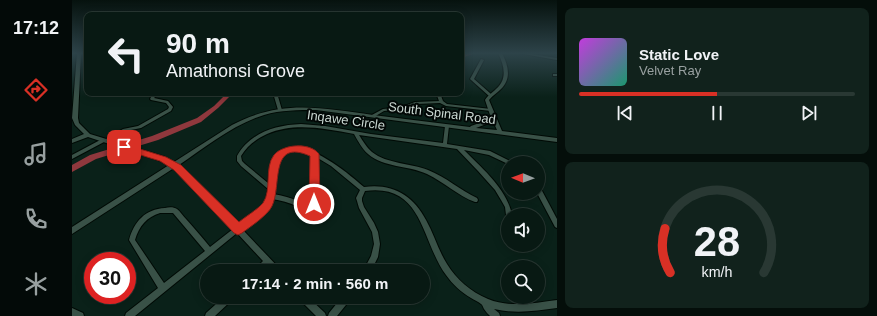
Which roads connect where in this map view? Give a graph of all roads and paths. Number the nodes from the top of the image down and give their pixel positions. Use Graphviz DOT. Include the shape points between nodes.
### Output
graph roads {
  1 [pos="78,68"];
  2 [pos="478,68"];
  3 [pos="506,68"];
  4 [pos="74,89"];
  5 [pos="490,95"];
  6 [pos="153,96"];
  7 [pos="276,96"];
  8 [pos="439,96"];
  9 [pos="440,102"];
  10 [pos="278,110"];
  11 [pos="492,113"];
  12 [pos="372,116"];
  13 [pos="447,126"];
  14 [pos="469,128"];
  15 [pos="500,132"];
  16 [pos="356,133"];
  17 [pos="88,135"];
  18 [pos="557,140"];
  19 [pos="72,141"];
  20 [pos="107,141"];
  21 [pos="445,145"];
  22 [pos="458,147"];
  23 [pos="314,154"];
  24 [pos="72,157"];
  25 [pos="501,158"];
  26 [pos="176,166"];
  27 [pos="271,188"];
  28 [pos="363,190"];
  29 [pos="270,196"];
  30 [pos="475,200"];
  31 [pos="544,200"];
  32 [pos="314,204"];
  33 [pos="507,208"];
  34 [pos="321,218"];
  35 [pos="557,225"];
  36 [pos="238,230"];
  37 [pos="72,231"];
  38 [pos="72,236"];
  39 [pos="210,251"];
  40 [pos="268,261"];
  41 [pos="265,264"];
  42 [pos="271,264"];
  43 [pos="371,264"];
  44 [pos="163,289"];
  45 [pos="484,301"];
  46 [pos="222,304"];
  47 [pos="310,304"];
  48 [pos="341,304"];
  49 [pos="557,304"];
  50 [pos="72,312"];
  51 [pos="80,316"];
  52 [pos="129,316"];
  53 [pos="209,316"];
  54 [pos="322,316"];
  55 [pos="332,316"];
  56 [pos="496,316"];
  1 -- 4 [label="street"];
  2 -- 5 [label="street" via="472,79"];
  3 -- 5 [label="street" via="507,74 500,87"];
  4 -- 17 [label="street" via="75,118 77,124"];
  5 -- 11 [label="street" via="487,100"];
  6 -- 20 [label="street" via="152,99 167,102 170,110"];
  7 -- 10 [label="street"];
  8 -- 9 [label="street"];
  9 -- 11 [label="street"];
  9 -- 12 [label="street" via="415,103 403,108 383,110"];
  10 -- 12 [label="street, South Spinal Road" via="301,108"];
  10 -- 26 [label="street, South Spinal Road" via="252,119"];
  11 -- 14 [label="street" via="484,124"];
  11 -- 15 [label="street"];
  12 -- 13 [label="street, South Spinal Road"];
  13 -- 14 [label="street, South Spinal Road"];
  13 -- 21 [label="street"];
  14 -- 15 [label="street, South Spinal Road"];
  15 -- 18 [label="street, South Spinal Road"];
  16 -- 21 [label="street, Inqawe Circle"];
  16 -- 27 [label="street, Inqawe Circle" via="313,126 291,126 274,130 254,140 241,152 240,161"];
  16 -- 30 [label="street" via="367,151 378,159 427,172"];
  17 -- 19 [label="street"];
  17 -- 20 [label="street"];
  20 -- 24 [label="street"];
  20 -- 26 [label="street" via="163,159"];
  21 -- 22 [label="street, Inqawe Circle"];
  22 -- 25 [label="street, Inqawe Circle" via="490,153"];
  22 -- 33 [label="street" via="496,189"];
  23 -- 27 [label="street" via="297,148 283,152 275,160"];
  23 -- 28 [label="street" via="348,176"];
  23 -- 32 [label="street"];
  26 -- 36 [label="street"];
  26 -- 37 [label="street, South Spinal Road"];
  26 -- 38 [label="street, South Spinal Road"];
  27 -- 29 [label="street"];
  28 -- 43 [label="street" via="360,192 360,205 374,228 377,239 377,249"];
  28 -- 45 [label="street" via="391,190 410,200 422,216 441,262 450,276 464,289"];
  29 -- 34 [label="street" via="292,200"];
  29 -- 36 [label="street" via="267,205"];
  31 -- 35 [label="street"];
  36 -- 39 [label="street"];
  36 -- 40 [label="street"];
  39 -- 44 [label="street"];
  39 -- 44 [label="street" via="175,211 160,210 145,217 133,232 132,240"];
  40 -- 41 [label="street"];
  40 -- 42 [label="street"];
  44 -- 52 [label="street"];
  45 -- 49 [label="street" via="514,308"];
  45 -- 56 [label="street"];
  46 -- 53 [label="street"];
  47 -- 54 [label="street"];
  48 -- 55 [label="street"];
  50 -- 51 [label="street"];
}
